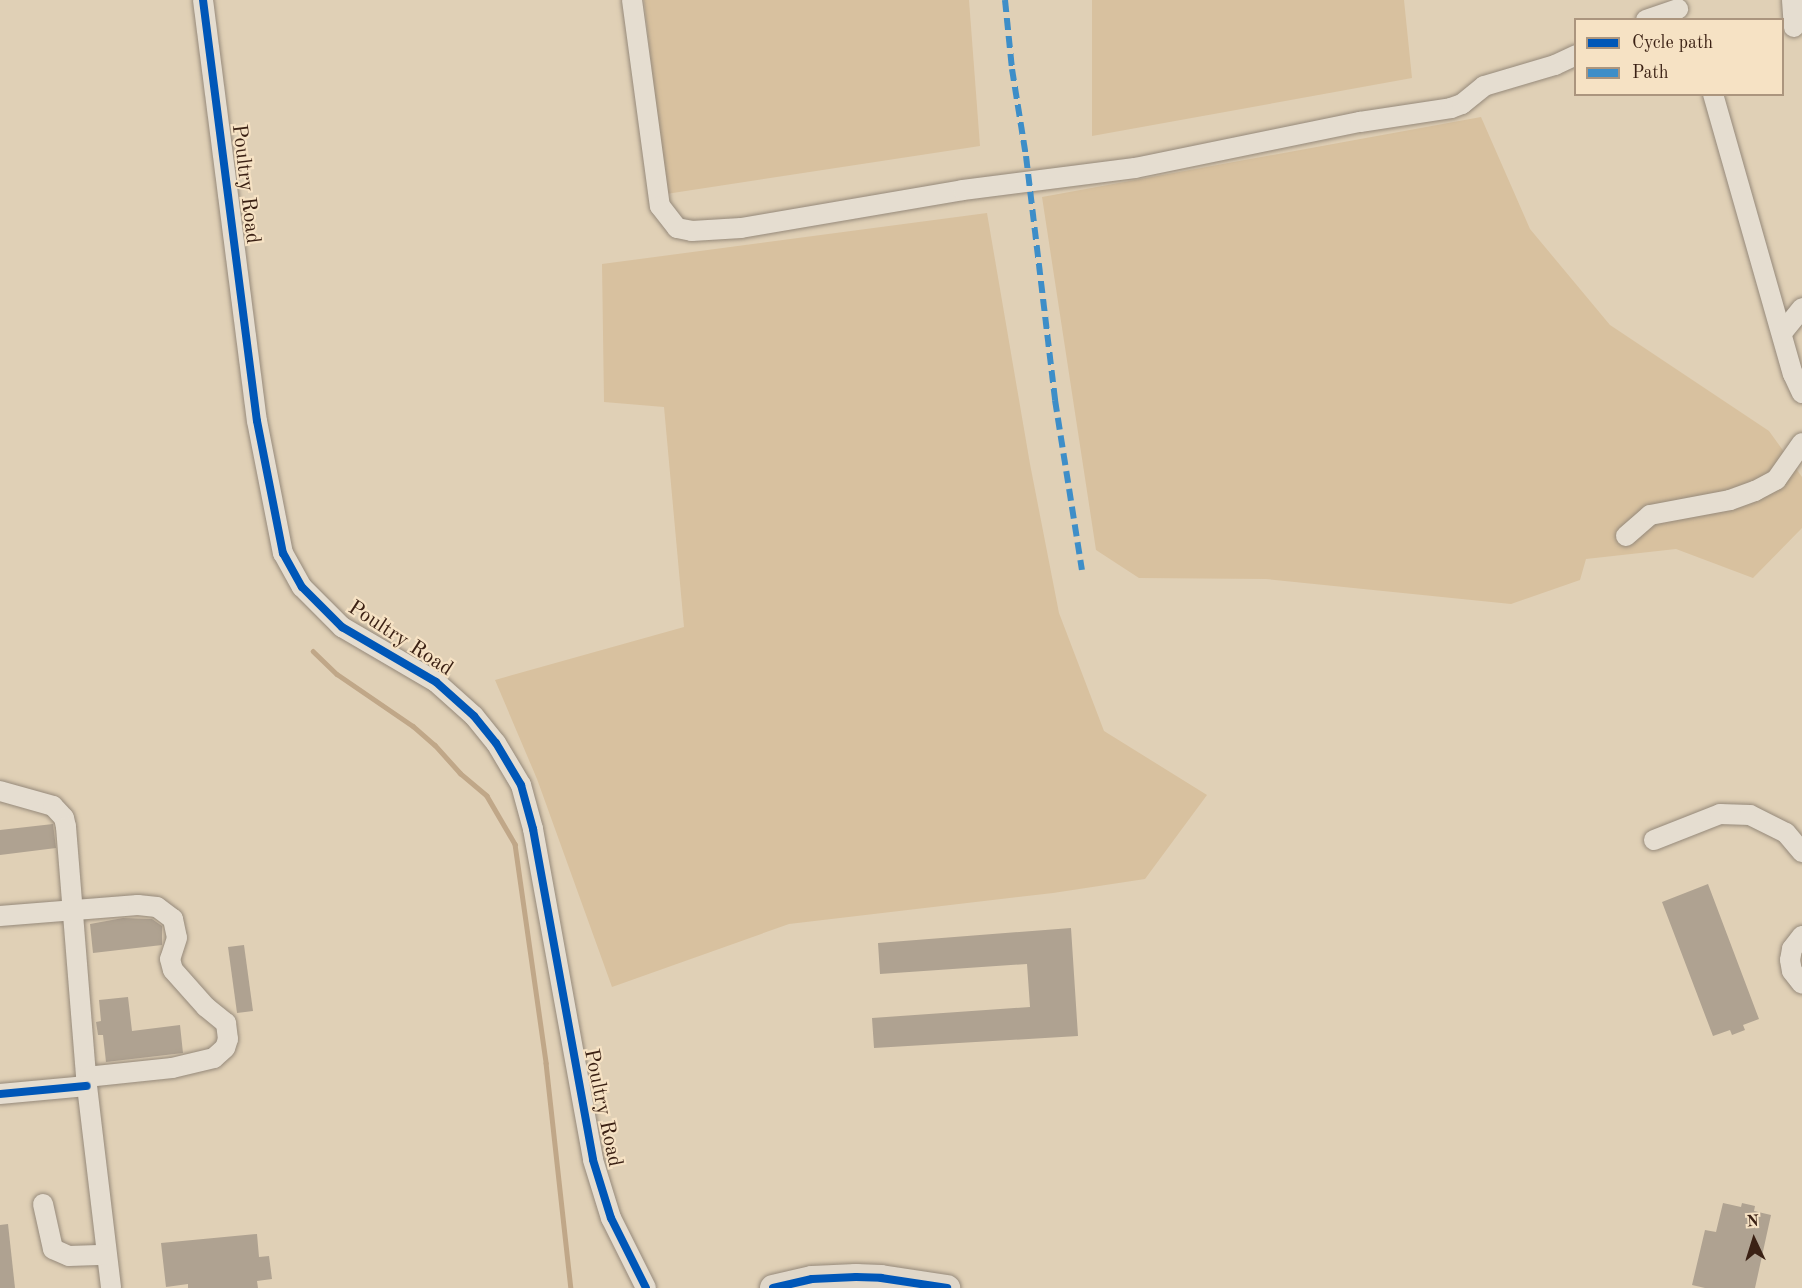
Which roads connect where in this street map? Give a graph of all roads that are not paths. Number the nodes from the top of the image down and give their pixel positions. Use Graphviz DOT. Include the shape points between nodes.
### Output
graph roads {
  1 [pos="203,0"];
  2 [pos="632,0"];
  3 [pos="1792,0"];
  4 [pos="1679,10"];
  5 [pos="1653,18"];
  6 [pos="1793,28"];
  7 [pos="1574,55"];
  8 [pos="1714,96"];
  9 [pos="1802,308"];
  10 [pos="1782,333"];
  11 [pos="1802,393"];
  12 [pos="1802,443"];
  13 [pos="1626,536"];
  14 [pos="0,791"];
  15 [pos="1654,840"];
  16 [pos="1800,845"];
  17 [pos="74,911"];
  18 [pos="0,916"];
  19 [pos="1802,936"];
  20 [pos="1802,984"];
  21 [pos="87,1081"];
  22 [pos="0,1094"];
  23 [pos="43,1204"];
  24 [pos="106,1255"];
  25 [pos="111,1288"];
  26 [pos="646,1288"];
  27 [pos="773,1288"];
  28 [pos="947,1288"];
  1 -- 26 [label="street, Poultry Road" via="257,421 283,553 302,587 342,627 436,682 474,716 521,784 533,829 593,1160 610,1218"];
  2 -- 7 [label="street" via="660,206 677,228 692,231 741,228 963,190 1135,168 1360,122 1451,108 1484,86"];
  3 -- 6 [label="street"];
  4 -- 5 [label="street"];
  8 -- 10 [label="street"];
  9 -- 10 [label="street"];
  10 -- 11 [label="street"];
  12 -- 13 [label="street" via="1776,480 1730,500 1650,515"];
  14 -- 17 [label="street" via="53,806 64,818"];
  15 -- 16 [label="street" via="1720,814 1750,814"];
  17 -- 18 [label="street"];
  17 -- 21 [label="street"];
  17 -- 21 [label="street" via="138,905 167,911 176,927 175,949 170,959 173,970 226,1023 227,1031 225,1048 214,1058"];
  19 -- 20 [label="street" via="1792,949 1790,960"];
  21 -- 22 [label="street"];
  21 -- 24 [label="street"];
  23 -- 24 [label="street" via="53,1249 69,1256"];
  24 -- 25 [label="street"];
  27 -- 28 [label="main road" via="812,1279 856,1277"];
}
